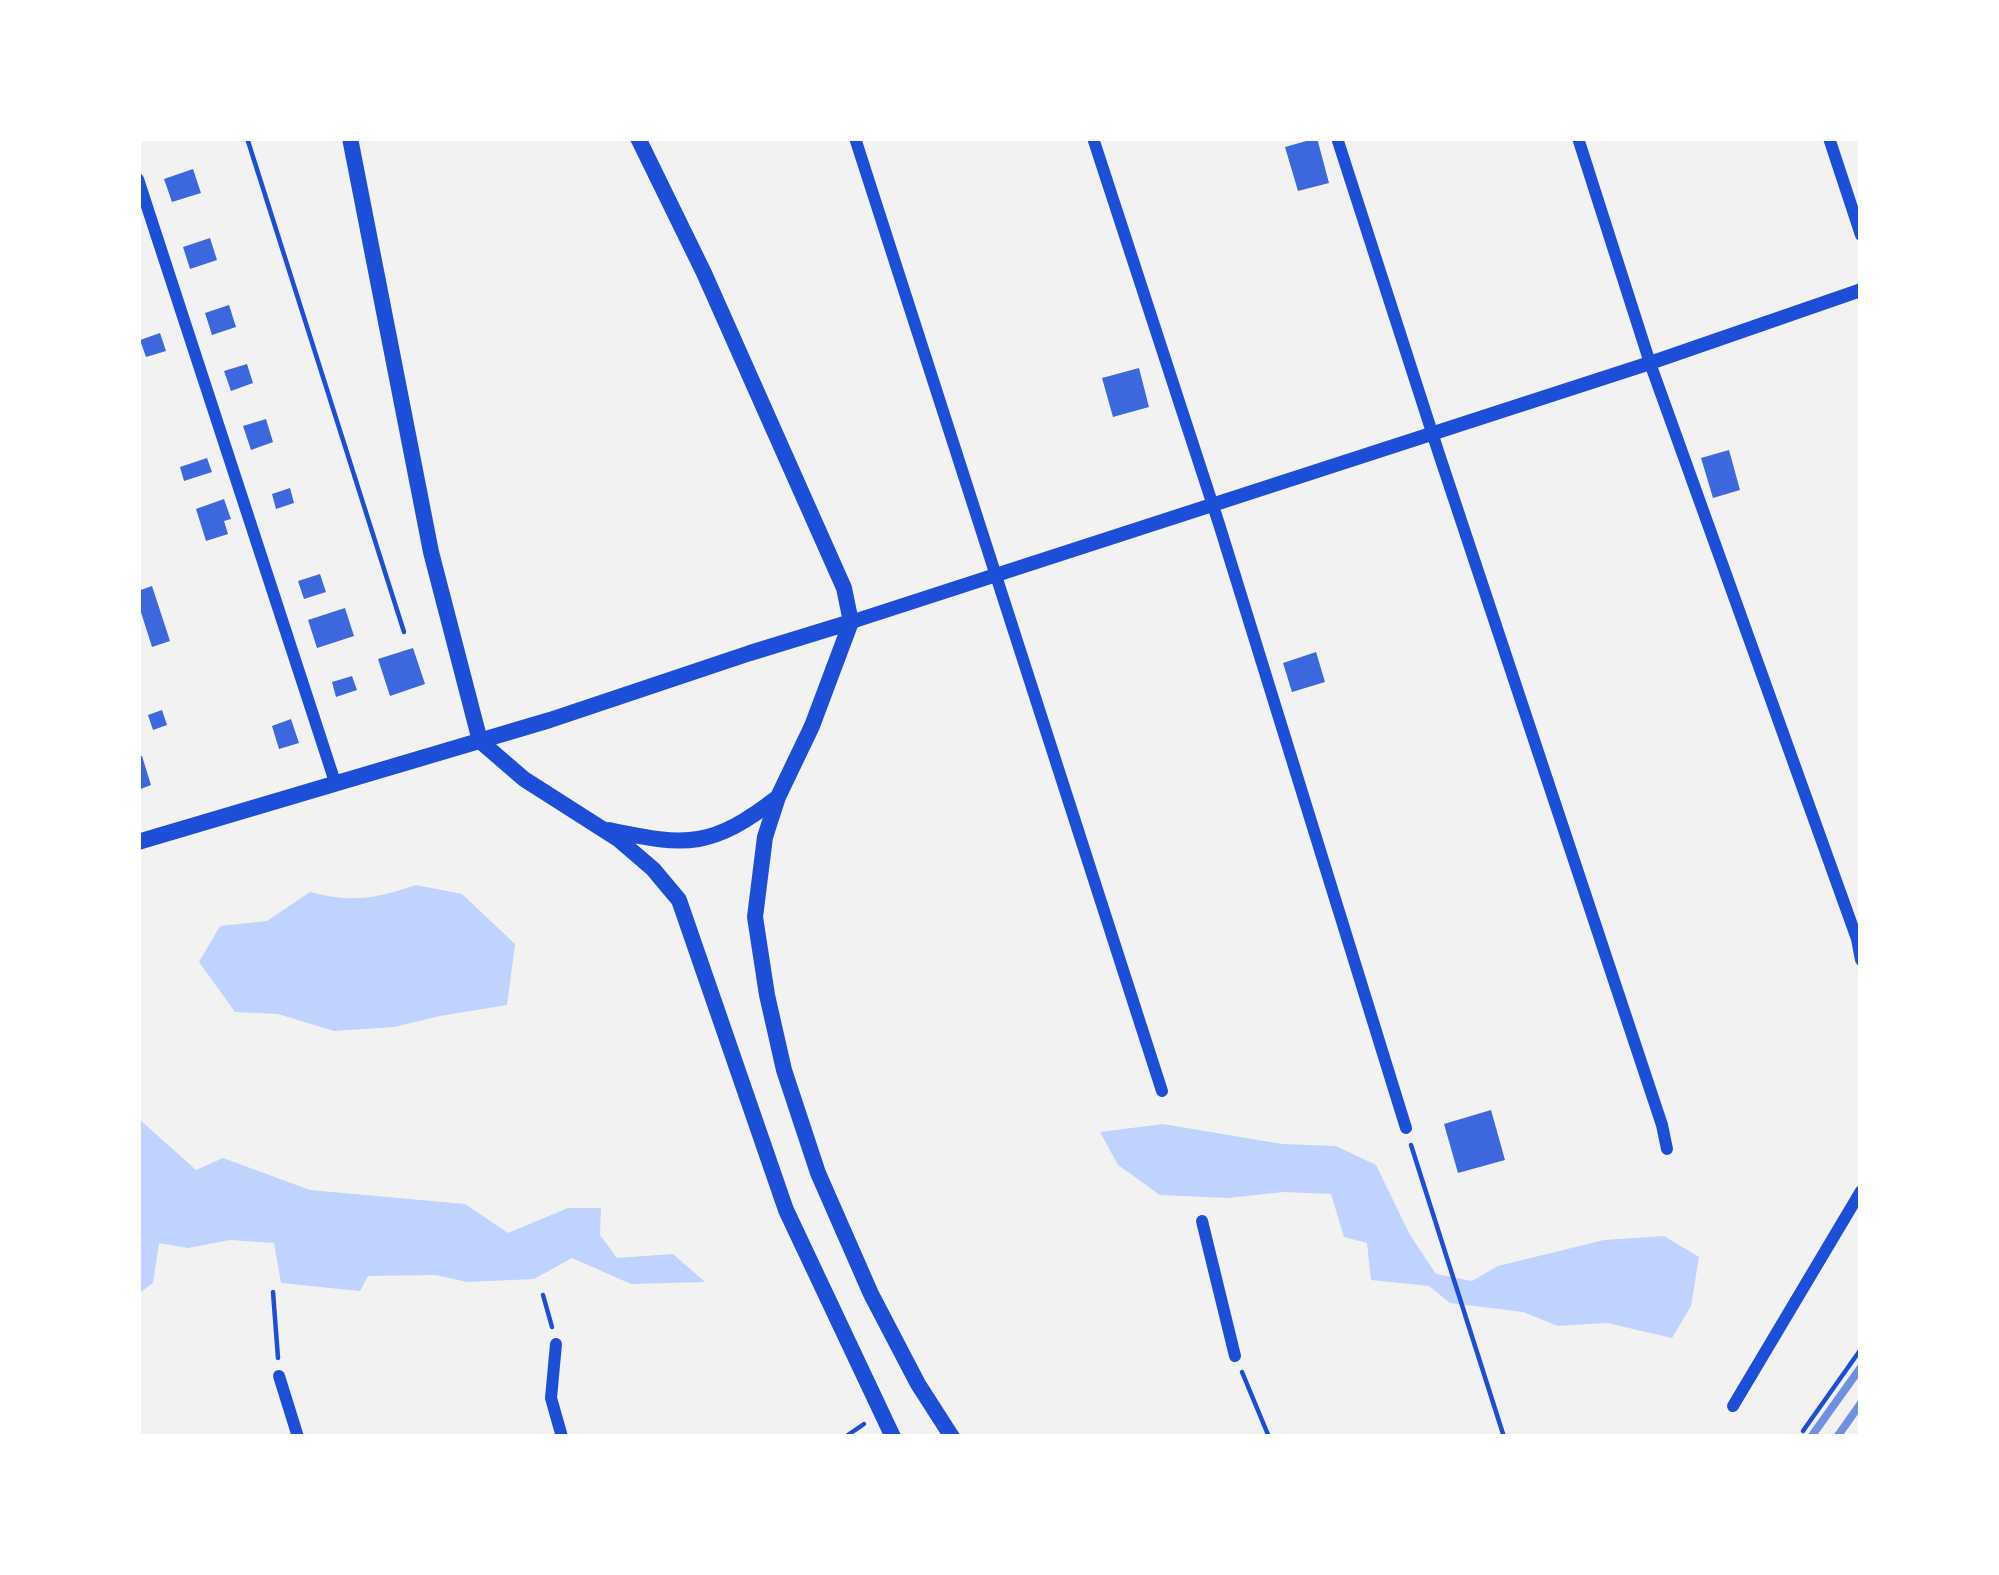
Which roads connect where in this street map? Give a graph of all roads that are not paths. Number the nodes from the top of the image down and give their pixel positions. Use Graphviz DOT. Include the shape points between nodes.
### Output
graph roads {
  1 [pos="350,138"];
  2 [pos="638,138"];
  3 [pos="855,138"];
  4 [pos="1093,138"];
  5 [pos="1337,138"];
  6 [pos="1578,138"];
  7 [pos="1829,138"];
  8 [pos="138,179"];
  9 [pos="1861,235"];
  10 [pos="1861,290"];
  11 [pos="1650,362"];
  12 [pos="1432,434"];
  13 [pos="1213,505"];
  14 [pos="997,574"];
  15 [pos="851,622"];
  16 [pos="480,741"];
  17 [pos="334,782"];
  18 [pos="778,797"];
  19 [pos="602,829"];
  20 [pos="138,842"];
  21 [pos="1861,960"];
  22 [pos="1162,1091"];
  23 [pos="1406,1128"];
  24 [pos="1667,1149"];
  25 [pos="1861,1191"];
  26 [pos="1202,1221"];
  27 [pos="556,1344"];
  28 [pos="1235,1356"];
  29 [pos="279,1376"];
  30 [pos="1733,1406"];
  31 [pos="298,1437"];
  32 [pos="562,1437"];
  33 [pos="893,1437"];
  34 [pos="952,1437"];
  1 -- 16 [label="main road" via="431,552"];
  2 -- 15 [label="main road" via="844,588"];
  3 -- 14 [label="street"];
  4 -- 13 [label="street"];
  5 -- 12 [label="street"];
  6 -- 11 [label="street"];
  7 -- 9 [label="street"];
  8 -- 17 [label="street"];
  10 -- 11 [label="street"];
  11 -- 12 [label="street"];
  11 -- 21 [label="street"];
  12 -- 13 [label="street"];
  12 -- 24 [label="street"];
  13 -- 14 [label="street"];
  13 -- 23 [label="street"];
  14 -- 15 [label="street"];
  14 -- 22 [label="street"];
  15 -- 16 [label="main road"];
  15 -- 18 [label="main road"];
  16 -- 17 [label="main road"];
  16 -- 19 [label="main road"];
  17 -- 20 [label="main road"];
  18 -- 19 [label="main road" via="702,841"];
  18 -- 34 [label="main road" via="755,917 784,1070 845,1238"];
  19 -- 33 [label="main road" via="679,900 786,1210"];
  25 -- 30 [label="street"];
  26 -- 28 [label="street"];
  27 -- 32 [label="street" via="551,1398"];
  29 -- 31 [label="street"];
}
